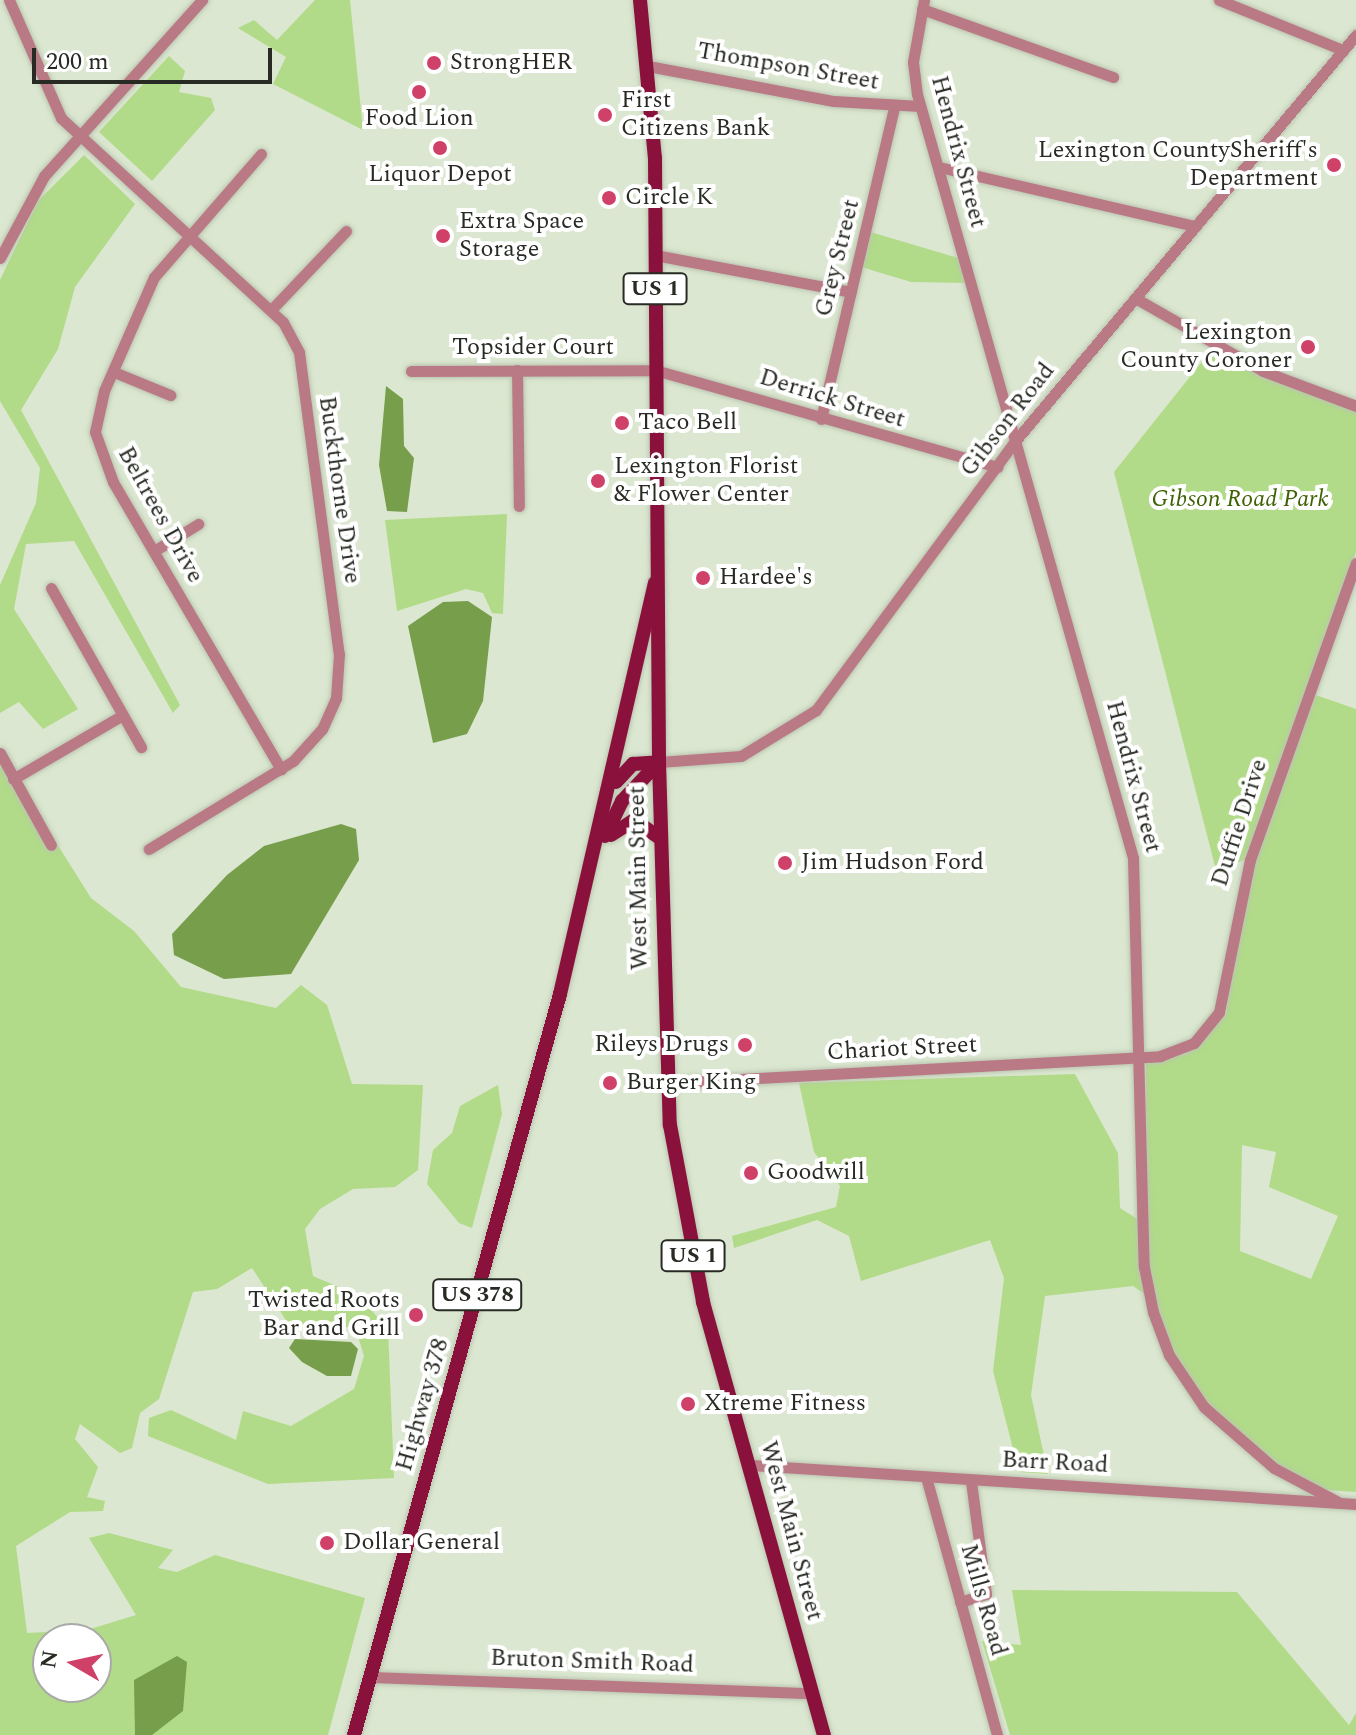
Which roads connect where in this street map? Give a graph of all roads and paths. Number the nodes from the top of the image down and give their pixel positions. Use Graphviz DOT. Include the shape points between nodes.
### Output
graph roads {
  1 [pos="9,0"];
  2 [pos="202,0"];
  3 [pos="640,0"];
  4 [pos="1219,0"];
  5 [pos="923,4"];
  6 [pos="1356,35"];
  7 [pos="1343,50"];
  8 [pos="648,66"];
  9 [pos="1113,77"];
  10 [pos="920,106"];
  11 [pos="894,107"];
  12 [pos="80,135"];
  13 [pos="261,154"];
  14 [pos="939,167"];
  15 [pos="1195,226"];
  16 [pos="346,231"];
  17 [pos="188,232"];
  18 [pos="655,255"];
  19 [pos="0,258"];
  20 [pos="851,292"];
  21 [pos="1135,298"];
  22 [pos="271,310"];
  23 [pos="517,370"];
  24 [pos="655,370"];
  25 [pos="411,371"];
  26 [pos="114,372"];
  27 [pos="170,395"];
  28 [pos="1356,406"];
  29 [pos="821,419"];
  30 [pos="1016,440"];
  31 [pos="998,467"];
  32 [pos="519,506"];
  33 [pos="198,524"];
  34 [pos="154,551"];
  35 [pos="1356,563"];
  36 [pos="657,579"];
  37 [pos="51,588"];
  38 [pos="123,715"];
  39 [pos="141,747"];
  40 [pos="0,753"];
  41 [pos="659,762"];
  42 [pos="281,770"];
  43 [pos="13,779"];
  44 [pos="609,796"];
  45 [pos="660,838"];
  46 [pos="51,845"];
  47 [pos="149,849"];
  48 [pos="596,855"];
  49 [pos="1141,1057"];
  50 [pos="666,1083"];
  51 [pos="751,1465"];
  52 [pos="926,1477"];
  53 [pos="971,1481"];
  54 [pos="1340,1503"];
  55 [pos="1356,1504"];
  56 [pos="960,1602"];
  57 [pos="370,1677"];
  58 [pos="812,1693"];
  59 [pos="354,1735"];
  60 [pos="824,1735"];
  61 [pos="997,1735"];
  1 -- 12 [label="street, Buckthorne Drive" via="58,112"];
  2 -- 12 [label="street"];
  3 -- 8 [label="main road, West Main Street / US 1"];
  4 -- 7 [label="street"];
  5 -- 9 [label="street"];
  5 -- 10 [label="street, Hendrix Street" via="913,62"];
  6 -- 7 [label="street, Gibson Road"];
  7 -- 15 [label="street, Gibson Road"];
  8 -- 11 [label="street, Thompson Street"];
  8 -- 18 [label="main road, West Main Street / US 1"];
  10 -- 11 [label="street, Thompson Street"];
  10 -- 14 [label="street, Hendrix Street"];
  11 -- 20 [label="street, Grey Street"];
  12 -- 17 [label="street, Buckthorne Drive"];
  12 -- 19 [label="street" via="33,194"];
  13 -- 17 [label="street, Beltrees Drive"];
  14 -- 15 [label="street"];
  14 -- 30 [label="street, Hendrix Street"];
  15 -- 21 [label="street, Gibson Road"];
  16 -- 22 [label="street"];
  17 -- 22 [label="street, Buckthorne Drive"];
  17 -- 26 [label="street, Beltrees Drive" via="154,277"];
  18 -- 20 [label="street"];
  18 -- 24 [label="main road, West Main Street / US 1"];
  20 -- 29 [label="street, Grey Street"];
  21 -- 28 [label="street" via="1263,371"];
  21 -- 30 [label="street, Gibson Road"];
  22 -- 42 [label="street, Buckthorne Drive" via="299,352 339,654 330,714 312,744"];
  23 -- 24 [label="street, Topsider Court"];
  23 -- 25 [label="street, Topsider Court"];
  23 -- 32 [label="street"];
  24 -- 29 [label="street, Derrick Street"];
  24 -- 36 [label="main road, West Main Street / US 1"];
  26 -- 27 [label="street"];
  26 -- 34 [label="street, Beltrees Drive" via="99,405 97,445"];
  29 -- 31 [label="street, Derrick Street"];
  30 -- 31 [label="street, Gibson Road"];
  30 -- 49 [label="street, Hendrix Street" via="1133,858"];
  31 -- 41 [label="street, Gibson Road" via="837,686 800,724 734,758"];
  33 -- 34 [label="street"];
  34 -- 42 [label="street, Beltrees Drive"];
  35 -- 49 [label="street, Duffie Drive" via="1250,860 1219,1012 1194,1043"];
  36 -- 41 [label="main road, West Main Street / US 1"];
  36 -- 44 [label="main road, US 378"];
  37 -- 38 [label="street"];
  38 -- 39 [label="street"];
  38 -- 43 [label="street"];
  40 -- 43 [label="street"];
  41 -- 44 [label="main road" via="627,768"];
  41 -- 45 [label="main road, West Main Street / US 1"];
  41 -- 48 [label="main road, US 378" via="622,801"];
  42 -- 47 [label="street, Buckthorne Drive"];
  43 -- 46 [label="street"];
  44 -- 48 [label="main road, US 378"];
  45 -- 48 [label="main road" via="629,820"];
  45 -- 50 [label="main road, West Main Street / US 1"];
  48 -- 57 [label="main road, Highway 378 / US 378"];
  49 -- 50 [label="street, Chariot Street"];
  49 -- 54 [label="street, Hendrix Street" via="1144,1267 1169,1355 1194,1395 1238,1440"];
  50 -- 51 [label="main road, West Main Street / US 1" via="683,1215"];
  51 -- 52 [label="street, Barr Road"];
  51 -- 58 [label="main road, West Main Street / US 1"];
  52 -- 53 [label="street, Barr Road"];
  52 -- 56 [label="street, Mills Road"];
  53 -- 54 [label="street, Barr Road"];
  53 -- 56 [label="street" via="986,1594"];
  54 -- 55 [label="street, Barr Road"];
  56 -- 61 [label="street, Mills Road"];
  57 -- 58 [label="street, Bruton Smith Road"];
  57 -- 59 [label="main road, Highway 378 / US 378"];
  58 -- 60 [label="main road, West Main Street / US 1"];
}
